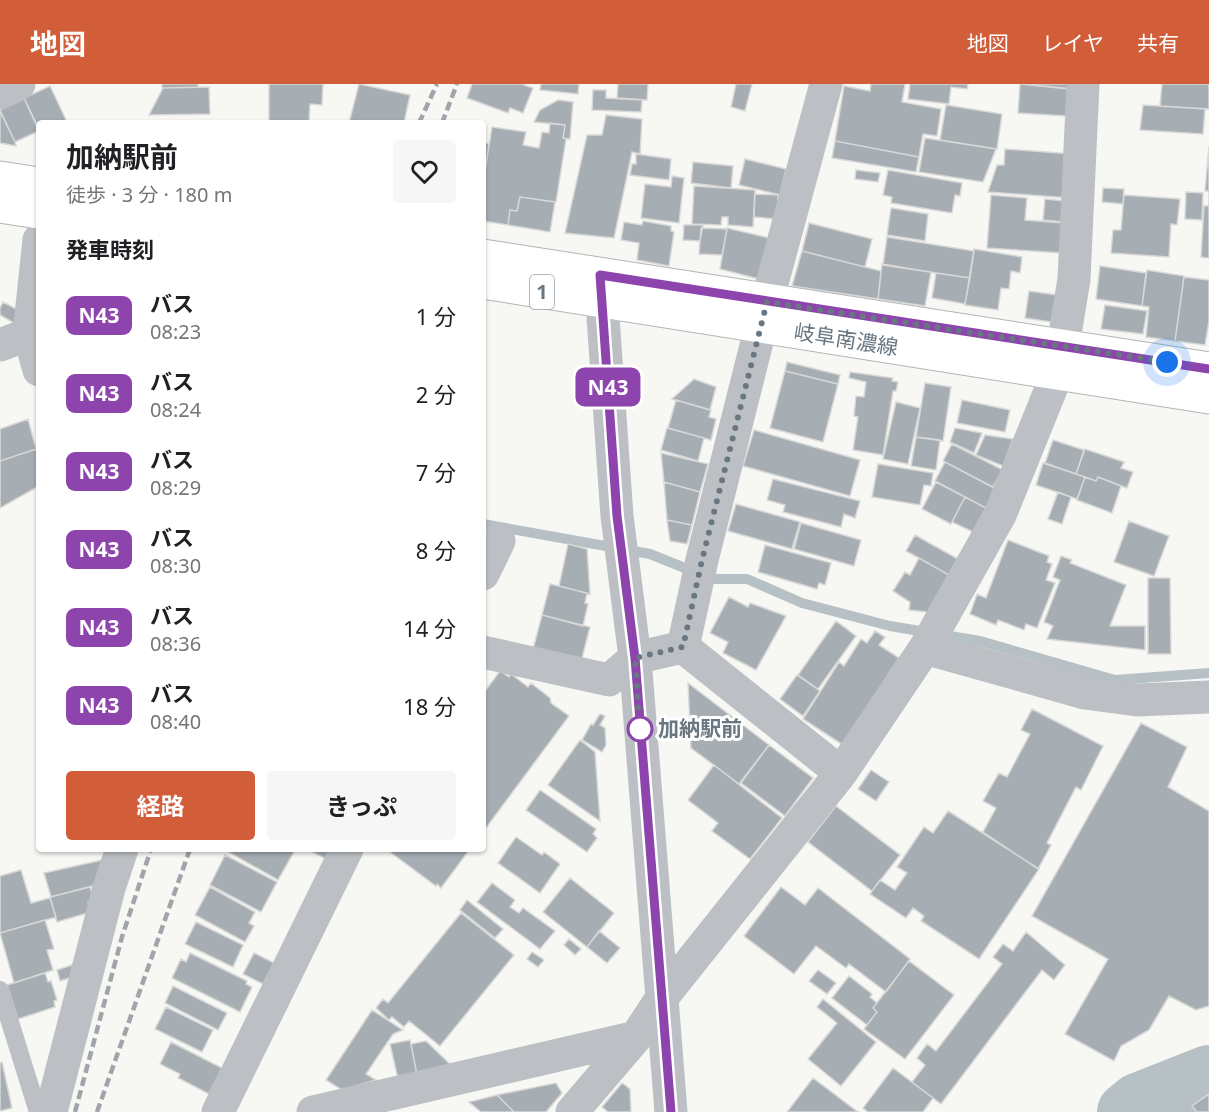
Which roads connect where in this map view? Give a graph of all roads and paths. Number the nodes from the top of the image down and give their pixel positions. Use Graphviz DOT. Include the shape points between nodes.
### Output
graph roads {
  1 [pos="19,84"];
  2 [pos="826,84"];
  3 [pos="1083,84"];
  4 [pos="0,93"];
  5 [pos="0,178"];
  6 [pos="36,184"];
  7 [pos="0,206"];
  8 [pos="36,212"];
  9 [pos="36,252"];
  10 [pos="486,257"];
  11 [pos="486,282"];
  12 [pos="601,288"];
  13 [pos="764,314"];
  14 [pos="14,339"];
  15 [pos="1060,360"];
  16 [pos="36,366"];
  17 [pos="1209,369"];
  18 [pos="1209,397"];
  19 [pos="499,541"];
  20 [pos="486,568"];
  21 [pos="932,635"];
  22 [pos="683,647"];
  23 [pos="486,653"];
  24 [pos="635,658"];
  25 [pos="1209,697"];
  26 [pos="841,773"];
  27 [pos="121,852"];
  28 [pos="346,852"];
  29 [pos="0,990"];
  30 [pos="661,999"];
  31 [pos="636,1037"];
  32 [pos="38,1112"];
  33 [pos="51,1112"];
  34 [pos="218,1112"];
  35 [pos="313,1112"];
  36 [pos="572,1112"];
  37 [pos="671,1112"];
  1 -- 4 [label="street"];
  2 -- 13 [label="street"];
  3 -- 15 [label="street" via="1074,279"];
  5 -- 6 [label="main road"];
  7 -- 8 [label="main road"];
  9 -- 14 [label="street"];
  10 -- 12 [label="main road, 岐阜南濃線 / 1"];
  11 -- 12 [label="main road, 岐阜南濃線 / 1"];
  12 -- 13 [label="main road, 岐阜南濃線 / 1"];
  12 -- 24 [label="street" via="619,526"];
  13 -- 15 [label="main road, 岐阜南濃線 / 1"];
  13 -- 22 [label="street"];
  14 -- 16 [label="street"];
  15 -- 17 [label="main road, 岐阜南濃線 / 1"];
  15 -- 18 [label="main road, 岐阜南濃線 / 1"];
  15 -- 21 [label="street" via="1000,515"];
  19 -- 20 [label="street"];
  21 -- 25 [label="street" via="1085,693 1137,700"];
  21 -- 26 [label="street"];
  22 -- 24 [label="street"];
  22 -- 26 [label="street"];
  23 -- 24 [label="street" via="609,680"];
  24 -- 30 [label="street"];
  26 -- 30 [label="street"];
  27 -- 33 [label="street" via="108,888"];
  28 -- 34 [label="street"];
  29 -- 32 [label="lane"];
  30 -- 31 [label="street"];
  30 -- 37 [label="street"];
  31 -- 35 [label="street"];
  31 -- 36 [label="street"];
}
